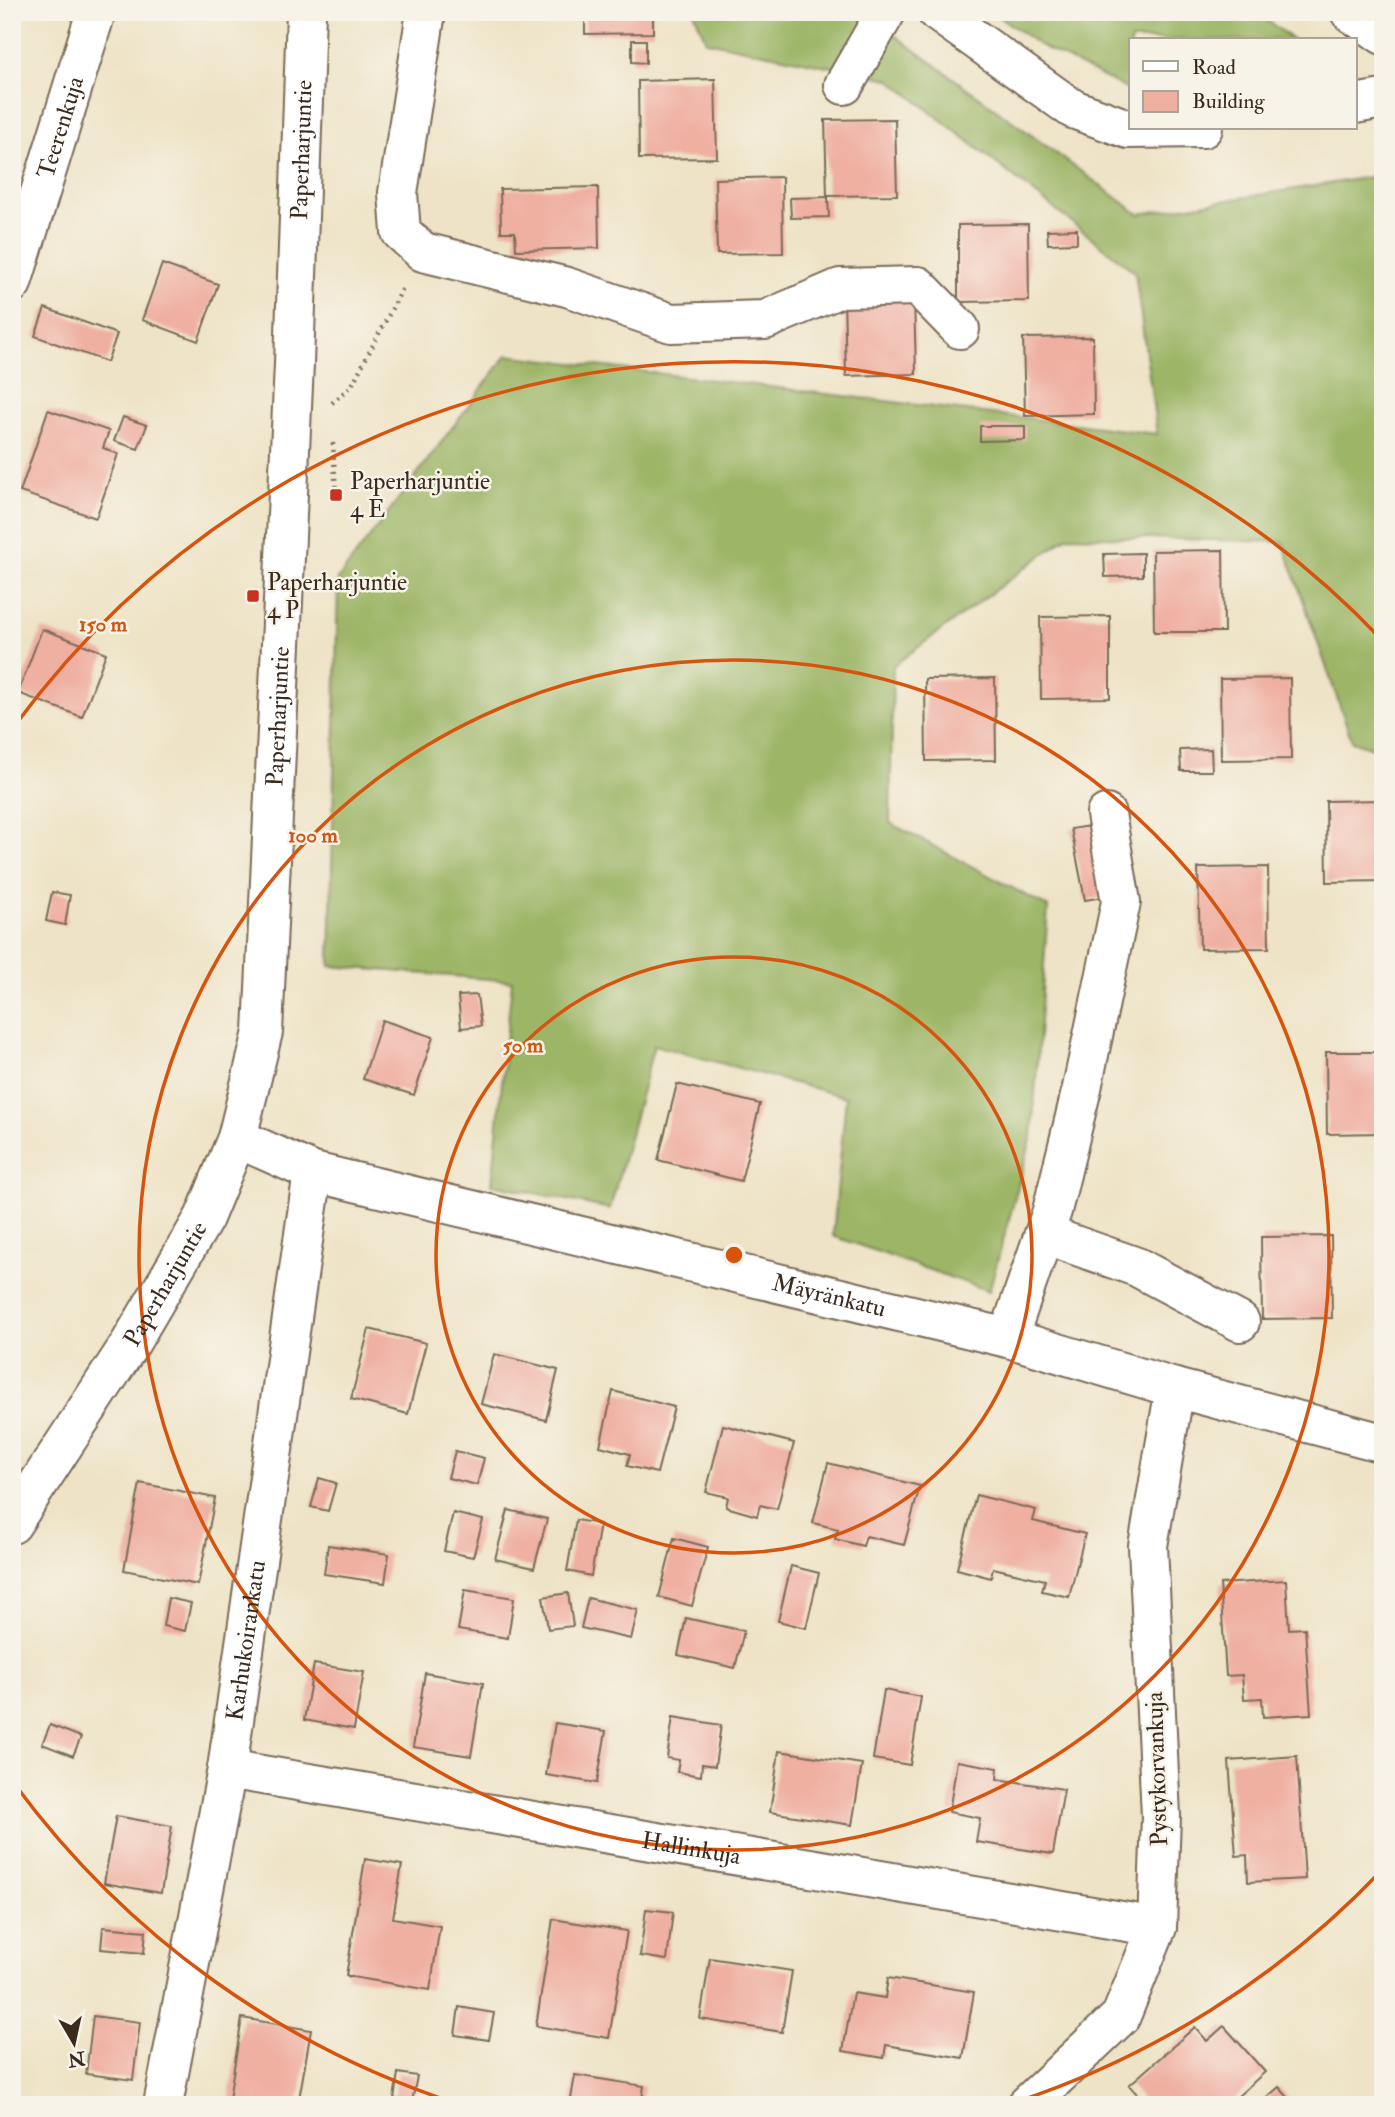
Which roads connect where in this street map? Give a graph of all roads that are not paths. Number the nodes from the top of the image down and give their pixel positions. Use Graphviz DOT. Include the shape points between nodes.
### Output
graph roads {
  1 [pos="96,12"];
  2 [pos="306,12"];
  3 [pos="426,12"];
  4 [pos="886,12"];
  5 [pos="937,12"];
  6 [pos="1350,12"];
  7 [pos="1383,35"];
  8 [pos="844,85"];
  9 [pos="1383,99"];
  10 [pos="1356,104"];
  11 [pos="1129,129"];
  12 [pos="12,283"];
  13 [pos="960,329"];
  14 [pos="1106,814"];
  15 [pos="237,1138"];
  16 [pos="313,1172"];
  17 [pos="1046,1235"];
  18 [pos="1240,1322"];
  19 [pos="1008,1338"];
  20 [pos="1175,1388"];
  21 [pos="1383,1443"];
  22 [pos="12,1524"];
  23 [pos="227,1769"];
  24 [pos="1157,1927"];
  25 [pos="163,2105"];
  26 [pos="1027,2105"];
  1 -- 12 [label="street, Teerenkuja"];
  2 -- 15 [label="street, Paperharjuntie" via="263,1032"];
  3 -- 13 [label="street" via="398,193 401,232 423,252 567,287 671,323 765,320 840,288 918,286"];
  4 -- 8 [label="street"];
  5 -- 11 [label="street" via="1073,109"];
  6 -- 7 [label="street"];
  9 -- 10 [label="street"];
  14 -- 17 [label="street" via="1121,902"];
  15 -- 16 [label="street, Mäyränkatu"];
  15 -- 22 [label="street, Paperharjuntie" via="204,1218 131,1342"];
  16 -- 19 [label="street, Mäyränkatu"];
  16 -- 23 [label="street, Karhukoirankatu"];
  17 -- 18 [label="street" via="1136,1267"];
  17 -- 19 [label="street"];
  19 -- 20 [label="street, Mäyränkatu"];
  20 -- 21 [label="street, Mäyränkatu"];
  20 -- 24 [label="street, Pystykorvankuja" via="1148,1546 1161,1816"];
  23 -- 24 [label="street, Hallinkuja"];
  23 -- 25 [label="street, Karhukoirankatu"];
  24 -- 26 [label="street, Pystykorvankuja" via="1121,2016"];
}
